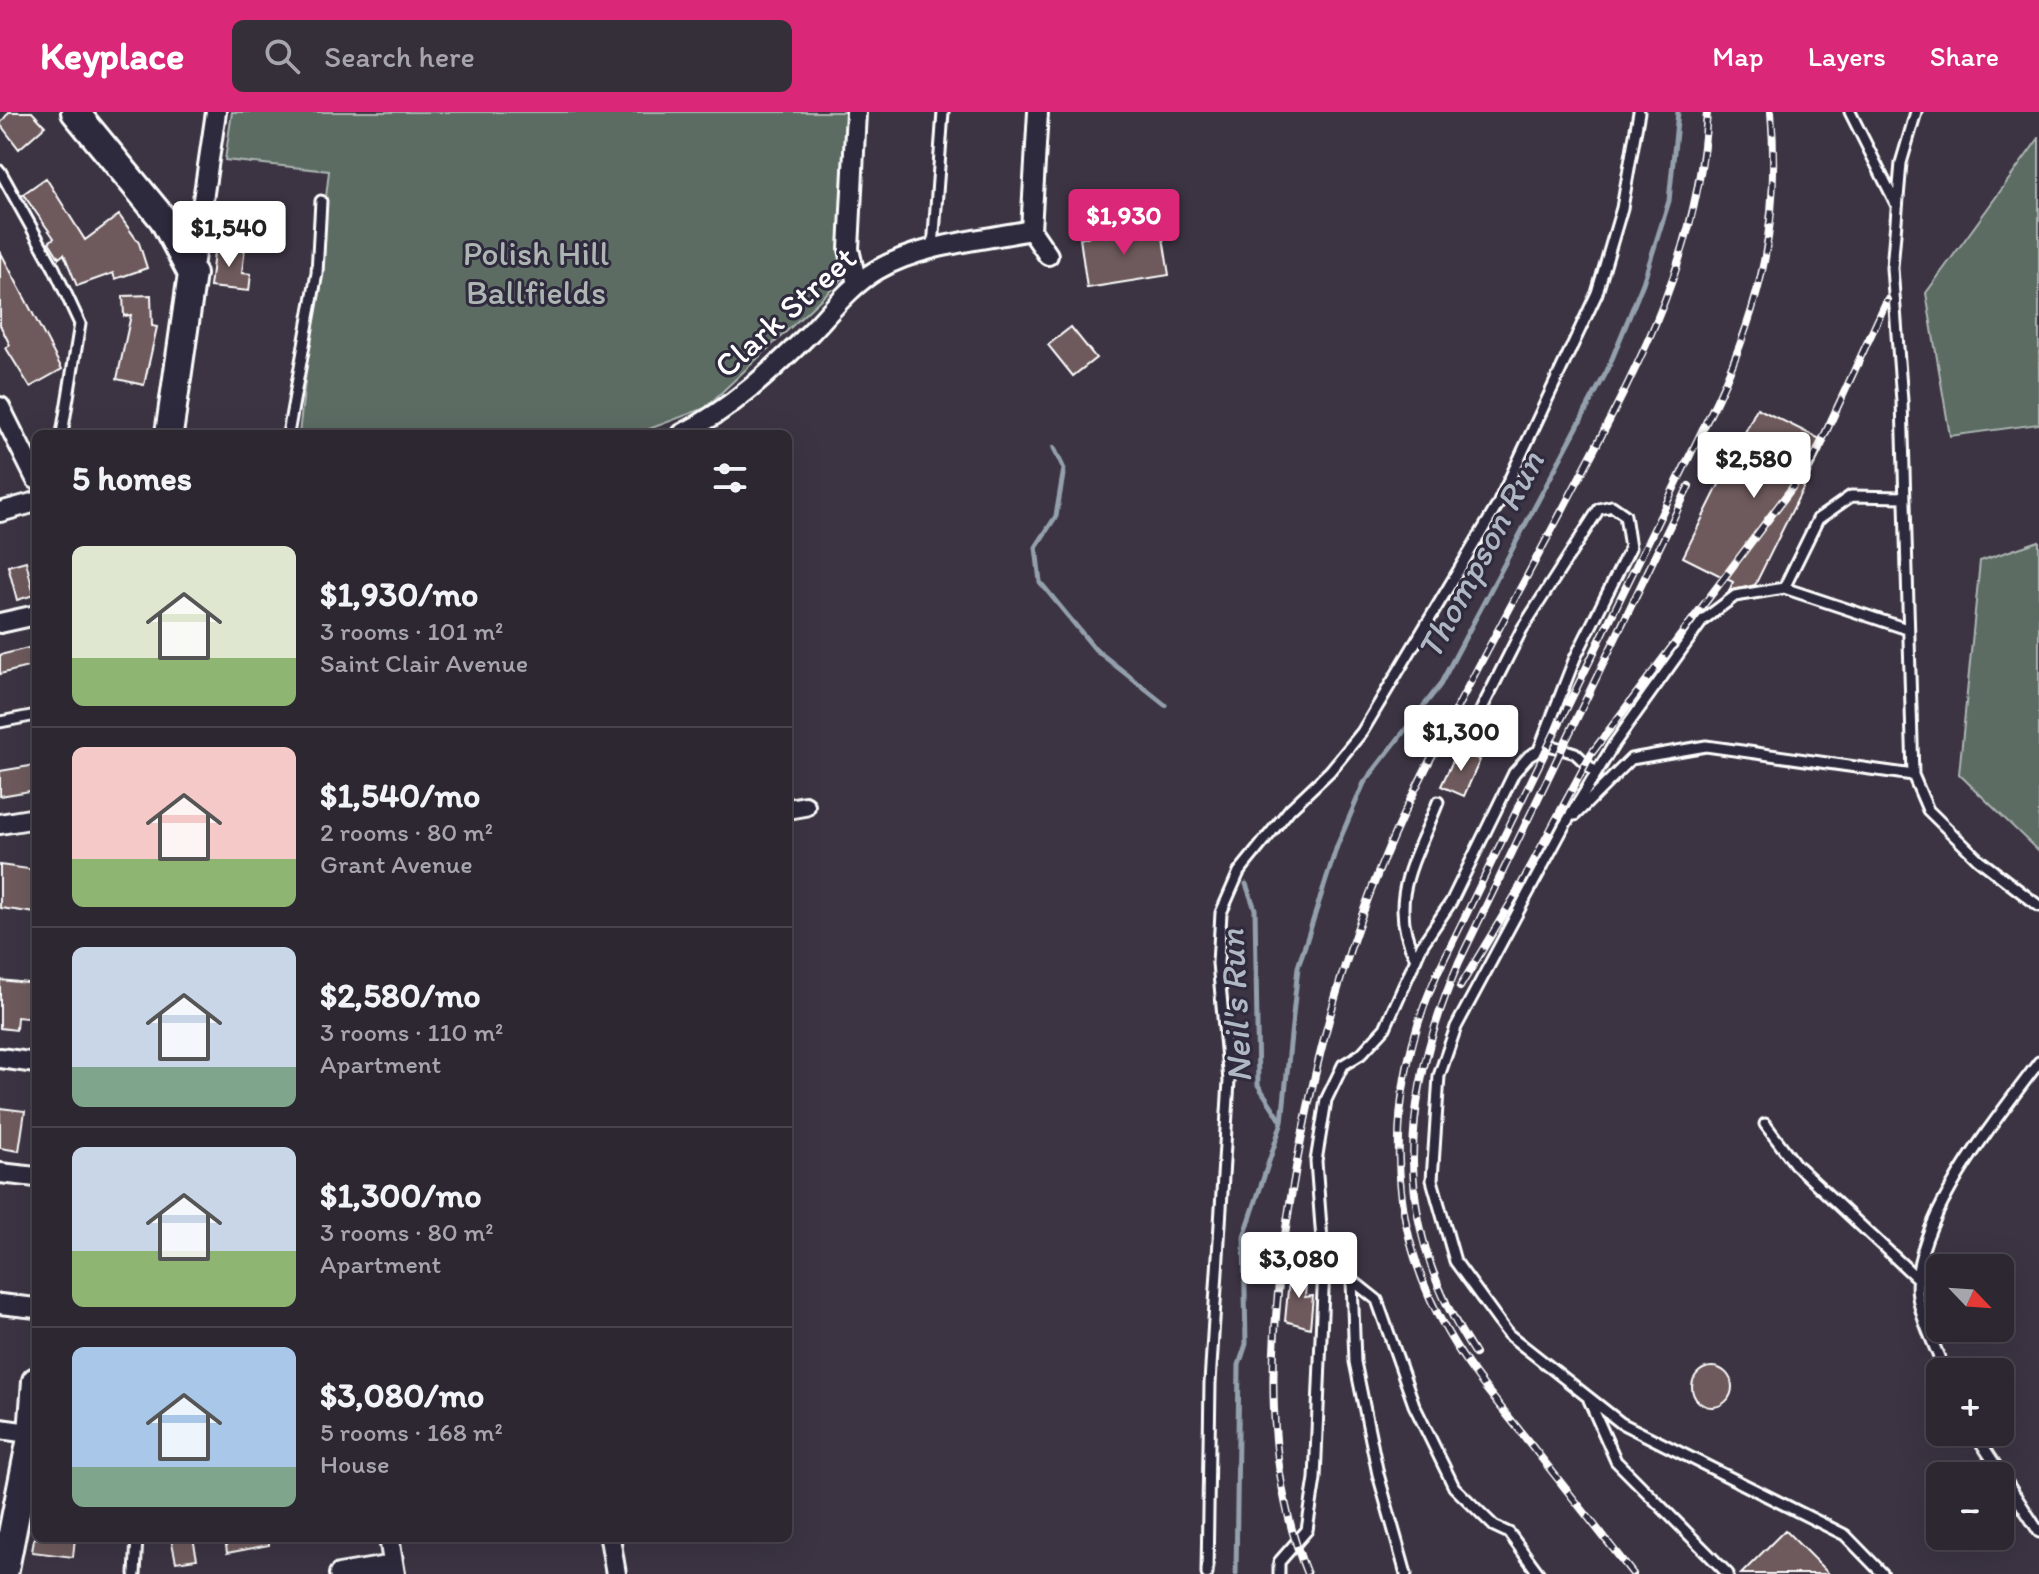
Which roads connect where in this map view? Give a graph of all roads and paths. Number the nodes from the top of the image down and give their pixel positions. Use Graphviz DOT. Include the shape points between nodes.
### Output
graph roads {
  1 [pos="75,112"];
  2 [pos="216,112"];
  3 [pos="856,112"];
  4 [pos="943,112"];
  5 [pos="1038,112"];
  6 [pos="1639,112"];
  7 [pos="1850,112"];
  8 [pos="1916,112"];
  9 [pos="0,171"];
  10 [pos="321,201"];
  11 [pos="1897,206"];
  12 [pos="1031,230"];
  13 [pos="933,250"];
  14 [pos="1048,255"];
  15 [pos="192,274"];
  16 [pos="857,284"];
  17 [pos="0,407"];
  18 [pos="63,430"];
  19 [pos="170,430"];
  20 [pos="289,430"];
  21 [pos="690,430"];
  22 [pos="32,471"];
  23 [pos="1904,497"];
  24 [pos="32,503"];
  25 [pos="0,512"];
  26 [pos="1784,588"];
  27 [pos="32,616"];
  28 [pos="0,623"];
  29 [pos="1907,629"];
  30 [pos="32,716"];
  31 [pos="0,722"];
  32 [pos="1472,728"];
  33 [pos="1539,750"];
  34 [pos="1596,773"];
  35 [pos="1913,775"];
  36 [pos="1438,802"];
  37 [pos="32,819"];
  38 [pos="0,824"];
  39 [pos="1564,826"];
  40 [pos="2039,906"];
  41 [pos="1416,959"];
  42 [pos="0,1058"];
  43 [pos="32,1062"];
  44 [pos="2039,1062"];
  45 [pos="1765,1124"];
  46 [pos="0,1173"];
  47 [pos="32,1177"];
  48 [pos="1324,1267"];
  49 [pos="1919,1280"];
  50 [pos="1352,1281"];
  51 [pos="0,1304"];
  52 [pos="32,1308"];
  53 [pos="1940,1358"];
  54 [pos="1587,1397"];
  55 [pos="0,1429"];
  56 [pos="32,1433"];
  57 [pos="32,1441"];
  58 [pos="1983,1446"];
  59 [pos="2039,1532"];
  60 [pos="137,1542"];
  61 [pos="390,1542"];
  62 [pos="611,1542"];
  63 [pos="4,1559"];
  64 [pos="394,1569"];
  65 [pos="135,1574"];
  66 [pos="339,1574"];
  67 [pos="616,1574"];
  68 [pos="1207,1574"];
  69 [pos="1279,1574"];
  70 [pos="1406,1574"];
  71 [pos="1539,1574"];
  72 [pos="1728,1574"];
  73 [pos="1883,1574"];
  1 -- 15 [label="street" via="163,219"];
  2 -- 15 [label="street"];
  3 -- 16 [label="street" via="849,249"];
  4 -- 13 [label="lane"];
  5 -- 12 [label="street"];
  6 -- 68 [label="lane" via="1614,238 1580,335 1497,506 1350,749 1290,809 1239,872 1221,913 1218,963 1229,1081 1210,1398"];
  7 -- 11 [label="lane"];
  8 -- 11 [label="lane" via="1901,163"];
  9 -- 18 [label="lane" via="80,324"];
  10 -- 20 [label="lane" via="317,273"];
  11 -- 23 [label="lane" via="1892,268"];
  12 -- 13 [label="street, Clark Street"];
  12 -- 14 [label="street"];
  13 -- 16 [label="street, Clark Street" via="898,260"];
  15 -- 19 [label="street"];
  16 -- 21 [label="street, Clark Street" via="765,376"];
  17 -- 22 [label="street"];
  23 -- 26 [label="lane" via="1851,496 1818,519"];
  23 -- 29 [label="lane"];
  24 -- 25 [label="street"];
  26 -- 29 [label="lane"];
  26 -- 34 [label="lane" via="1735,596 1703,620"];
  27 -- 28 [label="street"];
  29 -- 35 [label="lane"];
  30 -- 31 [label="lane"];
  32 -- 33 [label="lane" via="1522,629 1599,509 1612,506 1625,515 1630,548 1575,658"];
  33 -- 34 [label="lane" via="1563,747"];
  33 -- 41 [label="lane" via="1514,773 1451,902"];
  34 -- 39 [label="lane"];
  35 -- 39 [label="lane" via="1706,746 1631,759"];
  35 -- 40 [label="lane" via="1928,810 1978,859"];
  36 -- 41 [label="lane" via="1402,894 1403,933"];
  37 -- 38 [label="street"];
  39 -- 54 [label="lane" via="1456,1027 1439,1076 1432,1180 1455,1261 1508,1334"];
  41 -- 48 [label="lane" via="1385,1028 1343,1065 1326,1100 1316,1161"];
  42 -- 43 [label="street"];
  44 -- 49 [label="lane" via="1944,1196"];
  45 -- 49 [label="lane" via="1795,1164"];
  46 -- 47 [label="street"];
  48 -- 50 [label="lane" via="1338,1269"];
  48 -- 69 [label="lane" via="1315,1479 1307,1530 1279,1562"];
  49 -- 53 [label="lane" via="1918,1296"];
  50 -- 70 [label="lane" via="1355,1362"];
  50 -- 71 [label="lane" via="1377,1300 1414,1405 1454,1487 1494,1526 1509,1533"];
  51 -- 52 [label="street"];
  54 -- 72 [label="lane" via="1616,1461"];
  54 -- 73 [label="lane" via="1621,1423 1845,1535"];
  55 -- 56 [label="street"];
  57 -- 63 [label="street"];
  58 -- 59 [label="lane"];
  60 -- 65 [label="lane"];
  61 -- 64 [label="street"];
  62 -- 67 [label="street"];
  64 -- 66 [label="street"];
}
